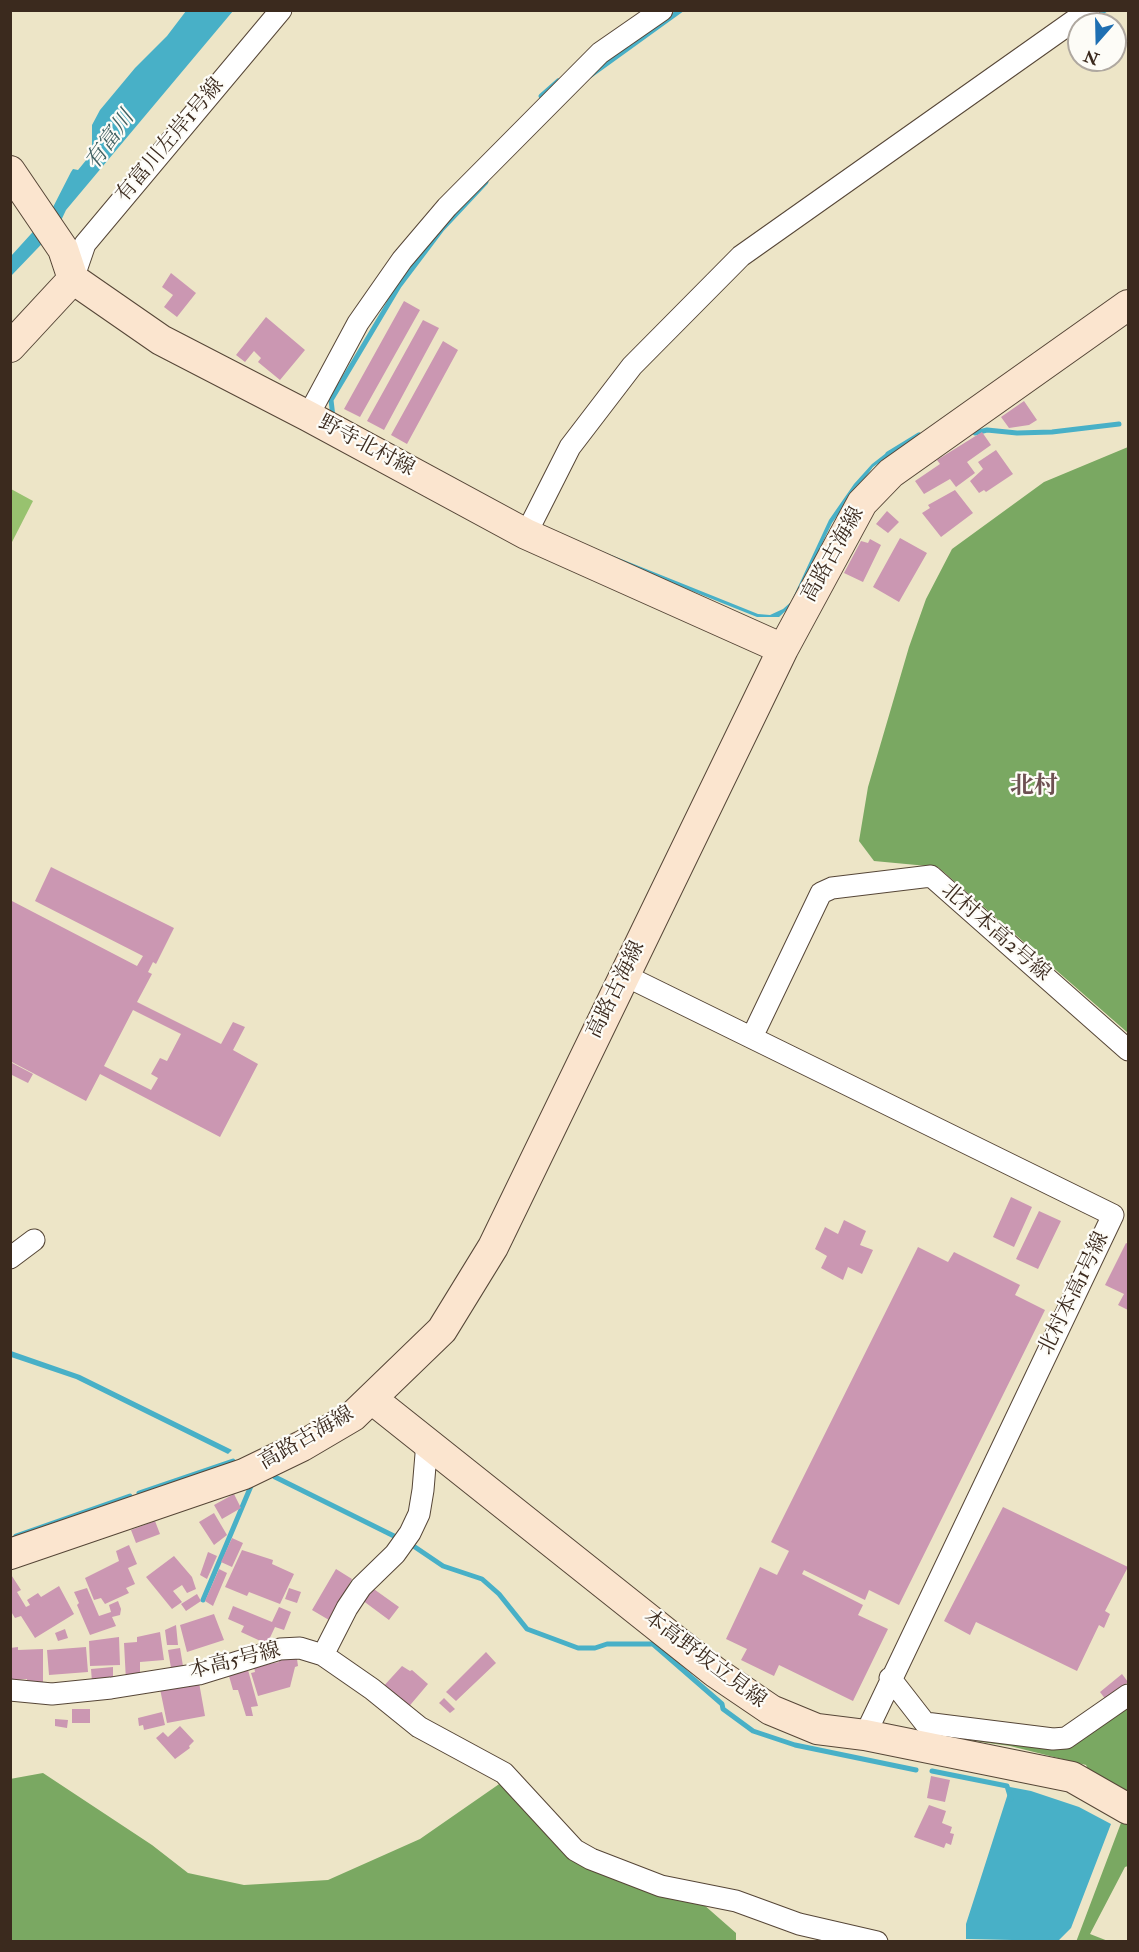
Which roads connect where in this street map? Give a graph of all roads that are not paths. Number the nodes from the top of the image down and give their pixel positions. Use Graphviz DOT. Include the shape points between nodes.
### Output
graph roads {
  1 [pos="281,10"];
  2 [pos="662,10"];
  3 [pos="1089,10"];
  4 [pos="15,177"];
  5 [pos="73,279"];
  6 [pos="1128,305"];
  7 [pos="10,347"];
  8 [pos="308,416"];
  9 [pos="526,534"];
  10 [pos="783,649"];
  11 [pos="624,975"];
  12 [pos="752,1037"];
  13 [pos="1128,1050"];
  14 [pos="1121,1219"];
  15 [pos="34,1240"];
  16 [pos="10,1258"];
  17 [pos="372,1399"];
  18 [pos="427,1442"];
  19 [pos="10,1554"];
  20 [pos="323,1655"];
  21 [pos="890,1678"];
  22 [pos="10,1690"];
  23 [pos="1128,1695"];
  24 [pos="865,1735"];
  25 [pos="1128,1809"];
  26 [pos="877,1941"];
  1 -- 5 [label="street, 有富川左岸1号線" via="85,244"];
  2 -- 8 [label="street" via="600,53 447,207 402,260 358,322"];
  3 -- 9 [label="street" via="741,256 632,366 570,447"];
  4 -- 5 [label="street" via="63,249"];
  5 -- 7 [label="street"];
  5 -- 8 [label="street, 野寺北村線" via="161,340"];
  6 -- 10 [label="street, 高路古海線" via="891,473 862,503 841,537"];
  8 -- 9 [label="street, 野寺北村線"];
  9 -- 10 [label="street, 野寺北村線"];
  10 -- 11 [label="street, 高路古海線"];
  11 -- 12 [label="street, 北村本高1号線"];
  11 -- 17 [label="street, 高路古海線" via="493,1247 442,1330"];
  12 -- 13 [label="street, 北村本高2号線" via="821,893 832,888 931,876"];
  12 -- 14 [label="street, 北村本高1号線"];
  14 -- 21 [label="street, 北村本高1号線"];
  15 -- 16 [label="street"];
  17 -- 18 [label="street, 本高野坂立見線"];
  17 -- 19 [label="street, 高路古海線" via="353,1416 302,1446 244,1474"];
  18 -- 20 [label="street" via="419,1514 410,1533 395,1554 361,1587"];
  18 -- 24 [label="street, 本高野坂立見線" via="715,1672 771,1710 817,1729"];
  20 -- 22 [label="street, 本高5号線" via="300,1648 280,1648 199,1674 111,1688 52,1694"];
  20 -- 26 [label="street" via="419,1727 504,1773 574,1850 591,1859 661,1886 736,1901 798,1924"];
  21 -- 23 [label="street" via="925,1723 1053,1739 1066,1738"];
  21 -- 24 [label="street, 北村本高1号線"];
  24 -- 25 [label="street, 本高野坂立見線" via="1072,1777"];
}
